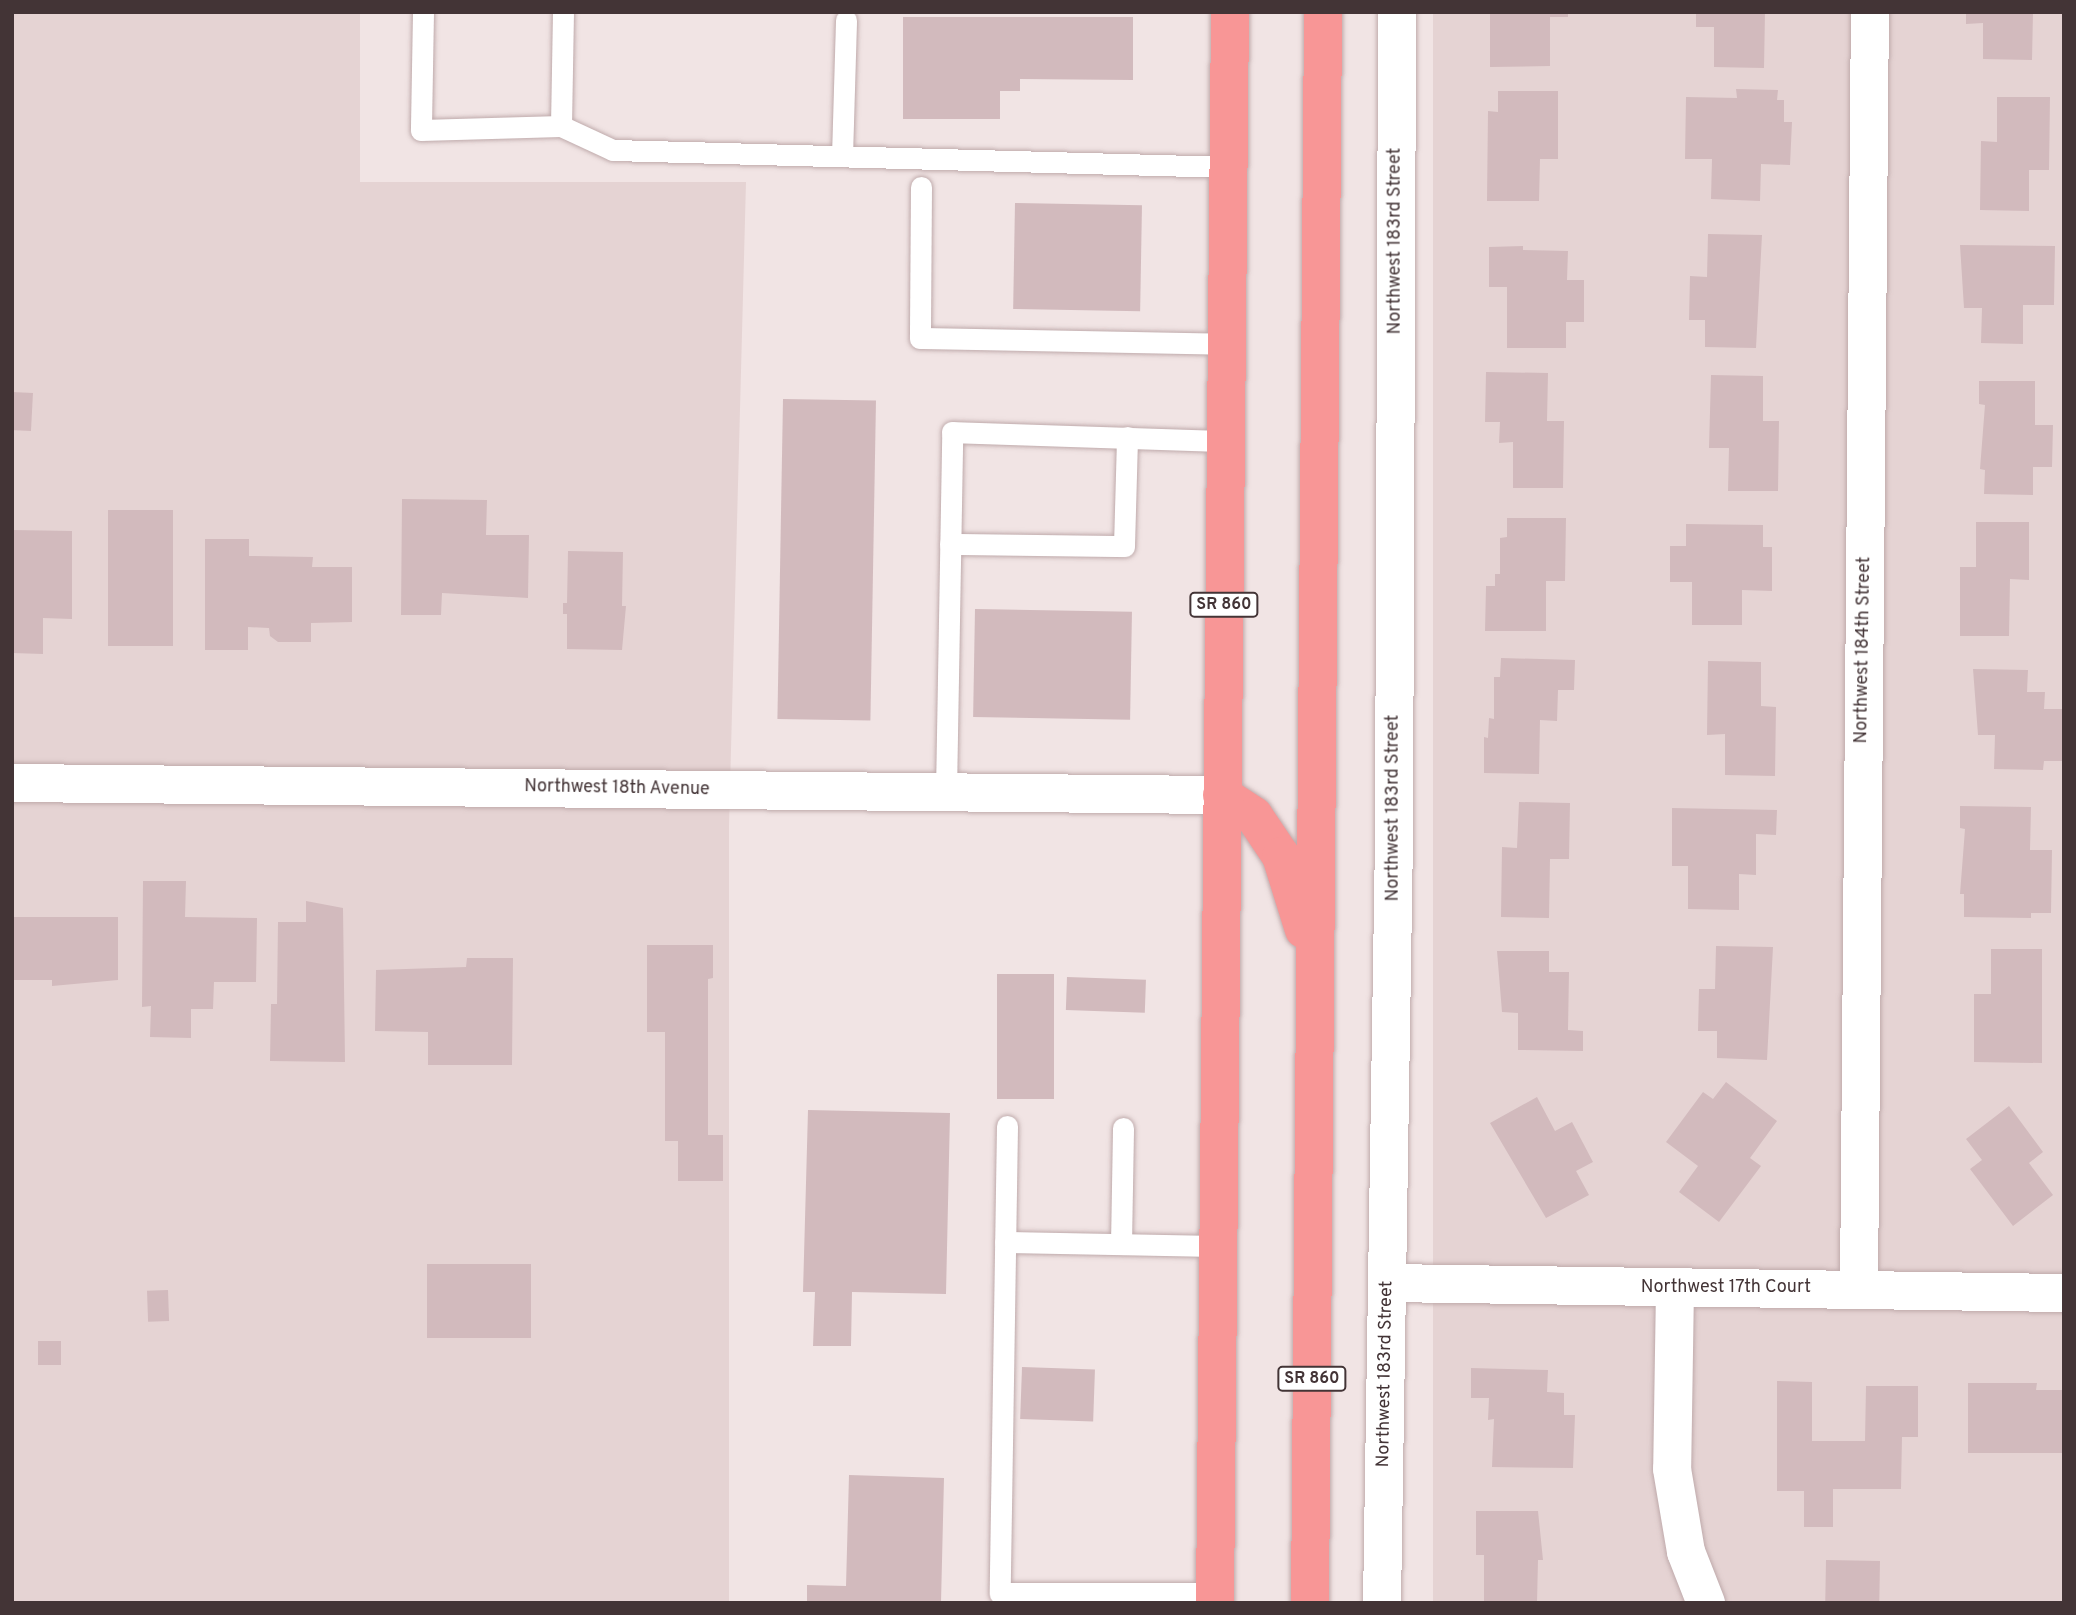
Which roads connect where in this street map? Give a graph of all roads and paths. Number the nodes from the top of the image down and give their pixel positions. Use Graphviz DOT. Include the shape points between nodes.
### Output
graph roads {
  1 [pos="423,12"];
  2 [pos="563,12"];
  3 [pos="1230,12"];
  4 [pos="1322,12"];
  5 [pos="1397,12"];
  6 [pos="1870,12"];
  7 [pos="846,20"];
  8 [pos="561,126"];
  9 [pos="842,156"];
  10 [pos="1228,167"];
  11 [pos="921,187"];
  12 [pos="1227,344"];
  13 [pos="1127,437"];
  14 [pos="1226,441"];
  15 [pos="950,544"];
  16 [pos="12,783"];
  17 [pos="946,792"];
  18 [pos="1222,794"];
  19 [pos="1315,965"];
  20 [pos="1007,1126"];
  21 [pos="1123,1128"];
  22 [pos="1005,1242"];
  23 [pos="1121,1244"];
  24 [pos="1219,1246"];
  25 [pos="1388,1283"];
  26 [pos="1675,1288"];
  27 [pos="1858,1289"];
  28 [pos="2064,1293"];
  29 [pos="1215,1598"];
  30 [pos="1310,1603"];
  31 [pos="1382,1603"];
  32 [pos="1706,1603"];
  1 -- 8 [label="lane" via="421,130"];
  2 -- 8 [label="lane"];
  3 -- 10 [label="main road, SR 860"];
  4 -- 19 [label="main road, SR 860"];
  5 -- 25 [label="street, Northwest 183rd Street"];
  6 -- 27 [label="street, Northwest 184th Street"];
  7 -- 9 [label="lane"];
  8 -- 9 [label="lane" via="612,150"];
  9 -- 10 [label="lane"];
  10 -- 12 [label="main road, SR 860"];
  11 -- 12 [label="lane" via="920,338"];
  12 -- 14 [label="main road, SR 860"];
  13 -- 14 [label="lane"];
  13 -- 15 [label="lane" via="1124,546"];
  13 -- 15 [label="lane" via="952,432"];
  14 -- 18 [label="main road, SR 860"];
  15 -- 17 [label="lane"];
  16 -- 17 [label="street, Northwest 18th Avenue"];
  17 -- 18 [label="street, Northwest 18th Avenue"];
  18 -- 19 [label="main road" via="1254,816 1281,856"];
  18 -- 24 [label="main road, SR 860"];
  19 -- 30 [label="main road, SR 860"];
  20 -- 22 [label="lane"];
  21 -- 23 [label="lane"];
  22 -- 23 [label="lane"];
  22 -- 29 [label="lane" via="1000,1593"];
  23 -- 24 [label="lane"];
  24 -- 29 [label="main road, SR 860"];
  25 -- 26 [label="street, Northwest 17th Court"];
  25 -- 31 [label="street, Northwest 183rd Street"];
  26 -- 27 [label="street, Northwest 17th Court"];
  26 -- 32 [label="street" via="1672,1469 1686,1552"];
  27 -- 28 [label="street, Northwest 17th Court"];
}
